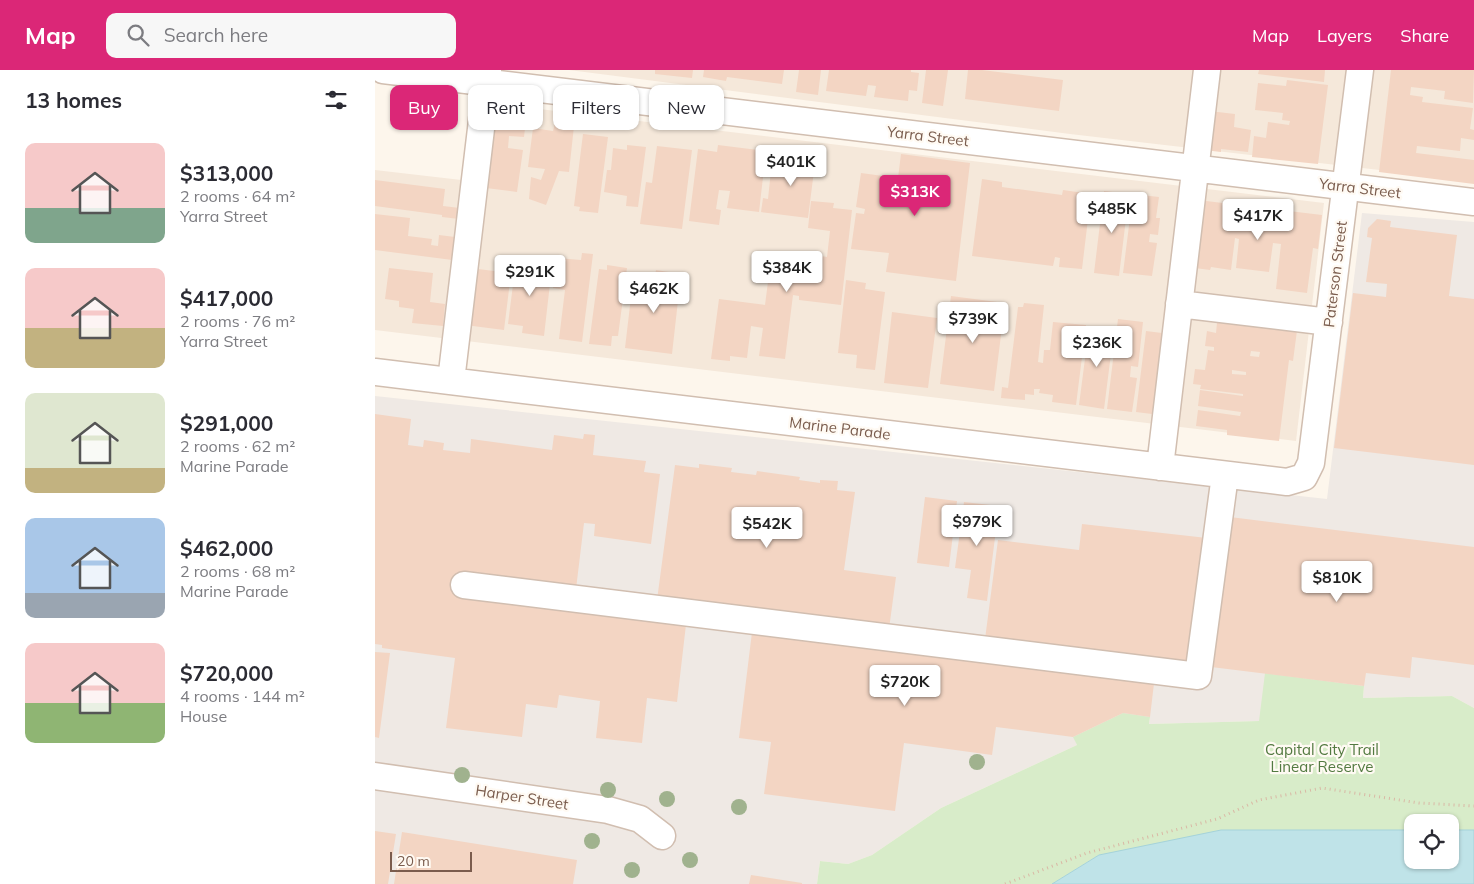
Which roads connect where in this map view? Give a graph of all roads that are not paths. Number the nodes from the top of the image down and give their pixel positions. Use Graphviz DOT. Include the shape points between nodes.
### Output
graph roads {
  1 [pos="383,70"];
  2 [pos="1207,70"];
  3 [pos="1360,70"];
  4 [pos="488,76"];
  5 [pos="1195,169"];
  6 [pos="1345,186"];
  7 [pos="1474,202"];
  8 [pos="1179,304"];
  9 [pos="1329,322"];
  10 [pos="375,372"];
  11 [pos="451,381"];
  12 [pos="1160,467"];
  13 [pos="1225,475"];
  14 [pos="1304,477"];
  15 [pos="464,585"];
  16 [pos="375,776"];
  17 [pos="662,836"];
  1 -- 4 [label="street, Yarra Street"];
  2 -- 5 [label="street"];
  3 -- 6 [label="street, Paterson Street"];
  4 -- 5 [label="street, Yarra Street"];
  4 -- 11 [label="street"];
  5 -- 6 [label="street, Yarra Street"];
  5 -- 8 [label="street"];
  6 -- 7 [label="street, Yarra Street"];
  6 -- 9 [label="street, Paterson Street"];
  8 -- 9 [label="street"];
  8 -- 12 [label="street"];
  9 -- 14 [label="street, Paterson Street" via="1311,463"];
  10 -- 11 [label="street, Marine Parade"];
  11 -- 12 [label="street, Marine Parade"];
  12 -- 13 [label="street, Marine Parade"];
  13 -- 14 [label="street, Marine Parade" via="1287,482"];
  13 -- 15 [label="street" via="1197,676"];
  16 -- 17 [label="street, Harper Street" via="608,810 640,820"];
}
